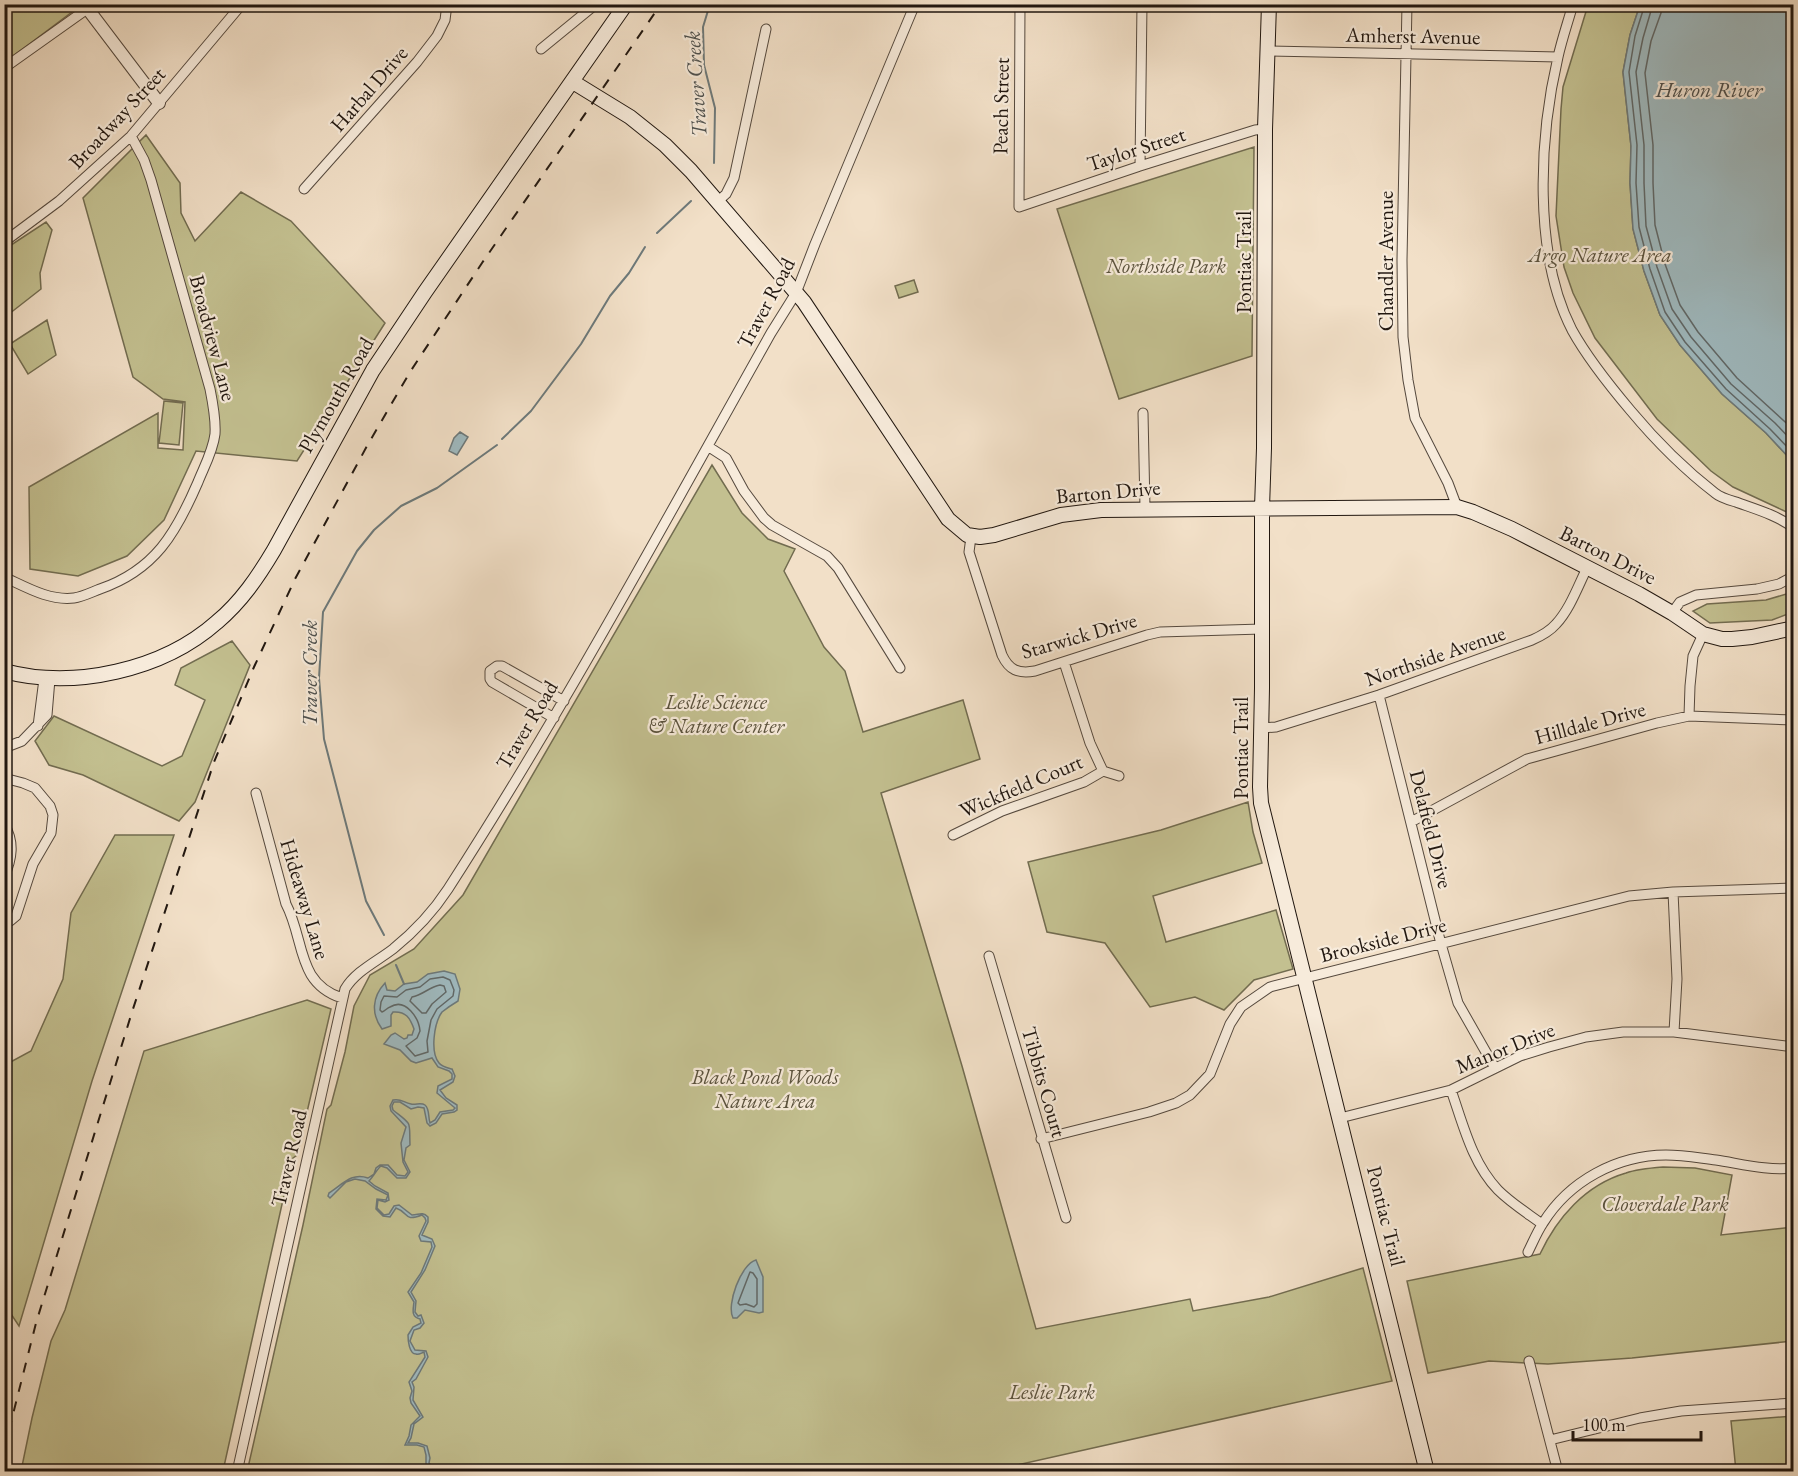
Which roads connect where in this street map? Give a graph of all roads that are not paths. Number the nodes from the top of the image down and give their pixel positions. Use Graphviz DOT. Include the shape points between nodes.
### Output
graph roads {
  1 [pos="242,4"];
  2 [pos="447,4"];
  3 [pos="596,4"];
  4 [pos="626,4"];
  5 [pos="915,4"];
  6 [pos="1020,4"];
  7 [pos="1142,4"];
  8 [pos="1269,4"];
  9 [pos="1407,4"];
  10 [pos="1573,4"];
  11 [pos="86,7"];
  12 [pos="766,29"];
  13 [pos="541,49"];
  14 [pos="1269,51"];
  15 [pos="1406,55"];
  16 [pos="1558,57"];
  17 [pos="4,68"];
  18 [pos="573,82"];
  19 [pos="159,104"];
  20 [pos="1265,129"];
  21 [pos="131,136"];
  22 [pos="1140,166"];
  23 [pos="304,189"];
  24 [pos="717,202"];
  25 [pos="1019,207"];
  26 [pos="4,242"];
  27 [pos="796,293"];
  28 [pos="1143,413"];
  29 [pos="709,447"];
  30 [pos="1457,507"];
  31 [pos="1145,508"];
  32 [pos="1262,508"];
  33 [pos="1794,528"];
  34 [pos="971,537"];
  35 [pos="1587,568"];
  36 [pos="1794,576"];
  37 [pos="4,577"];
  38 [pos="1672,613"];
  39 [pos="1262,628"];
  40 [pos="1794,628"];
  41 [pos="1703,634"];
  42 [pos="1064,662"];
  43 [pos="900,668"];
  44 [pos="4,671"];
  45 [pos="47,679"];
  46 [pos="1379,695"];
  47 [pos="564,701"];
  48 [pos="1689,716"];
  49 [pos="554,718"];
  50 [pos="1794,720"];
  51 [pos="1260,728"];
  52 [pos="4,748"];
  53 [pos="1103,771"];
  54 [pos="1119,776"];
  55 [pos="4,778"];
  56 [pos="256,793"];
  57 [pos="1411,822"];
  58 [pos="4,824"];
  59 [pos="953,835"];
  60 [pos="4,877"];
  61 [pos="1794,888"];
  62 [pos="1673,892"];
  63 [pos="4,923"];
  64 [pos="1441,945"];
  65 [pos="989,956"];
  66 [pos="1304,978"];
  67 [pos="342,998"];
  68 [pos="1674,1032"];
  69 [pos="1794,1047"];
  70 [pos="1495,1068"];
  71 [pos="1451,1090"];
  72 [pos="1340,1118"];
  73 [pos="1041,1139"];
  74 [pos="1794,1168"];
  75 [pos="1066,1218"];
  76 [pos="1542,1224"];
  77 [pos="1528,1252"];
  78 [pos="1529,1361"];
  79 [pos="1794,1403"];
  80 [pos="1550,1440"];
  81 [pos="237,1472"];
  82 [pos="1427,1472"];
  83 [pos="1558,1472"];
  1 -- 19 [label="street, Broadway Street"];
  2 -- 23 [label="street, Harbal Drive" via="437,36 417,62"];
  3 -- 13 [label="street"];
  4 -- 18 [label="main road, Plymouth Road"];
  5 -- 27 [label="street, Traver Road"];
  6 -- 25 [label="street, Peach Street"];
  7 -- 22 [label="street"];
  8 -- 14 [label="main road, Pontiac Trail"];
  9 -- 15 [label="street, Chandler Avenue"];
  10 -- 16 [label="street"];
  11 -- 17 [label="street"];
  11 -- 19 [label="street"];
  12 -- 24 [label="street" via="734,178"];
  14 -- 15 [label="street, Amherst Avenue"];
  14 -- 20 [label="main road, Pontiac Trail"];
  15 -- 16 [label="street, Amherst Avenue"];
  15 -- 30 [label="street, Chandler Avenue" via="1403,337 1415,418"];
  16 -- 33 [label="street" via="1545,138 1544,214 1551,265 1572,330 1602,376 1695,478 1718,496"];
  18 -- 24 [label="main road" via="649,130"];
  18 -- 45 [label="main road, Plymouth Road" via="372,370 274,550 247,591 215,624 150,662 94,676"];
  19 -- 21 [label="street, Broadway Street"];
  20 -- 22 [label="street, Taylor Street"];
  20 -- 32 [label="main road, Pontiac Trail"];
  21 -- 26 [label="street, Broadway Street" via="59,201"];
  21 -- 37 [label="street, Broadview Lane" via="151,180 210,389 215,428 210,453 169,539 140,570 115,584 74,598 43,595"];
  22 -- 25 [label="street, Taylor Street"];
  24 -- 27 [label="main road"];
  27 -- 29 [label="street, Traver Road"];
  27 -- 34 [label="main road" via="948,519"];
  28 -- 31 [label="street"];
  29 -- 43 [label="street" via="726,458 764,518 827,556 838,568"];
  29 -- 47 [label="street, Traver Road"];
  30 -- 32 [label="main road, Barton Drive"];
  30 -- 35 [label="main road, Barton Drive" via="1512,529"];
  31 -- 32 [label="main road, Barton Drive"];
  31 -- 34 [label="main road, Barton Drive" via="1080,511 994,535"];
  32 -- 39 [label="main road, Pontiac Trail"];
  34 -- 42 [label="street, Starwick Drive" via="969,552 1006,663 1023,673"];
  35 -- 38 [label="main road, Barton Drive"];
  35 -- 46 [label="street, Northside Avenue" via="1565,612 1548,632"];
  36 -- 38 [label="street" via="1757,589 1696,595 1680,602"];
  38 -- 41 [label="main road, Barton Drive"];
  39 -- 42 [label="street, Starwick Drive" via="1160,632"];
  39 -- 51 [label="main road, Pontiac Trail"];
  40 -- 41 [label="main road, Barton Drive" via="1752,638 1722,639"];
  41 -- 48 [label="street" via="1693,656"];
  42 -- 53 [label="street, Wickfield Court"];
  44 -- 45 [label="main road, Plymouth Road"];
  45 -- 52 [label="street" via="47,715 22,741"];
  46 -- 51 [label="street, Northside Avenue" via="1276,727"];
  46 -- 57 [label="street, Delafield Drive"];
  47 -- 49 [label="street, Traver Road"];
  47 -- 49 [label="street" via="502,666 490,671 492,682"];
  48 -- 50 [label="street, Hilldale Drive"];
  48 -- 57 [label="street, Hilldale Drive" via="1527,759"];
  49 -- 67 [label="street, Traver Road" via="441,901 403,940 355,976"];
  51 -- 66 [label="main road, Pontiac Trail" via="1261,803"];
  53 -- 54 [label="street, Wickfield Court"];
  53 -- 59 [label="street, Wickfield Court" via="1084,782 1002,810"];
  55 -- 63 [label="street" via="35,788 53,815 51,833 33,864 15,915"];
  56 -- 67 [label="street, Hideaway Lane" via="308,972 322,989"];
  57 -- 64 [label="street, Delafield Drive"];
  58 -- 60 [label="street" via="12,844"];
  61 -- 62 [label="street, Brookside Drive"];
  62 -- 64 [label="street, Brookside Drive" via="1607,901"];
  62 -- 68 [label="street" via="1677,979"];
  64 -- 66 [label="street, Brookside Drive"];
  64 -- 70 [label="street, Delafield Drive" via="1458,1004"];
  65 -- 73 [label="street, Tibbits Court"];
  66 -- 72 [label="main road, Pontiac Trail"];
  66 -- 73 [label="street, Brookside Drive" via="1270,987 1241,1007 1210,1074 1190,1095 1149,1112"];
  67 -- 81 [label="street, Traver Road"];
  68 -- 69 [label="street, Manor Drive"];
  68 -- 70 [label="street, Manor Drive" via="1586,1037"];
  70 -- 71 [label="street, Manor Drive"];
  71 -- 72 [label="street, Manor Drive"];
  71 -- 76 [label="street" via="1485,1174 1505,1197"];
  72 -- 82 [label="main road, Pontiac Trail"];
  73 -- 75 [label="street, Tibbits Court"];
  74 -- 76 [label="street" via="1768,1169 1679,1155 1631,1159 1609,1166 1578,1184"];
  76 -- 77 [label="street"];
  78 -- 80 [label="street"];
  79 -- 80 [label="street" via="1681,1411"];
  80 -- 83 [label="street"];
}
